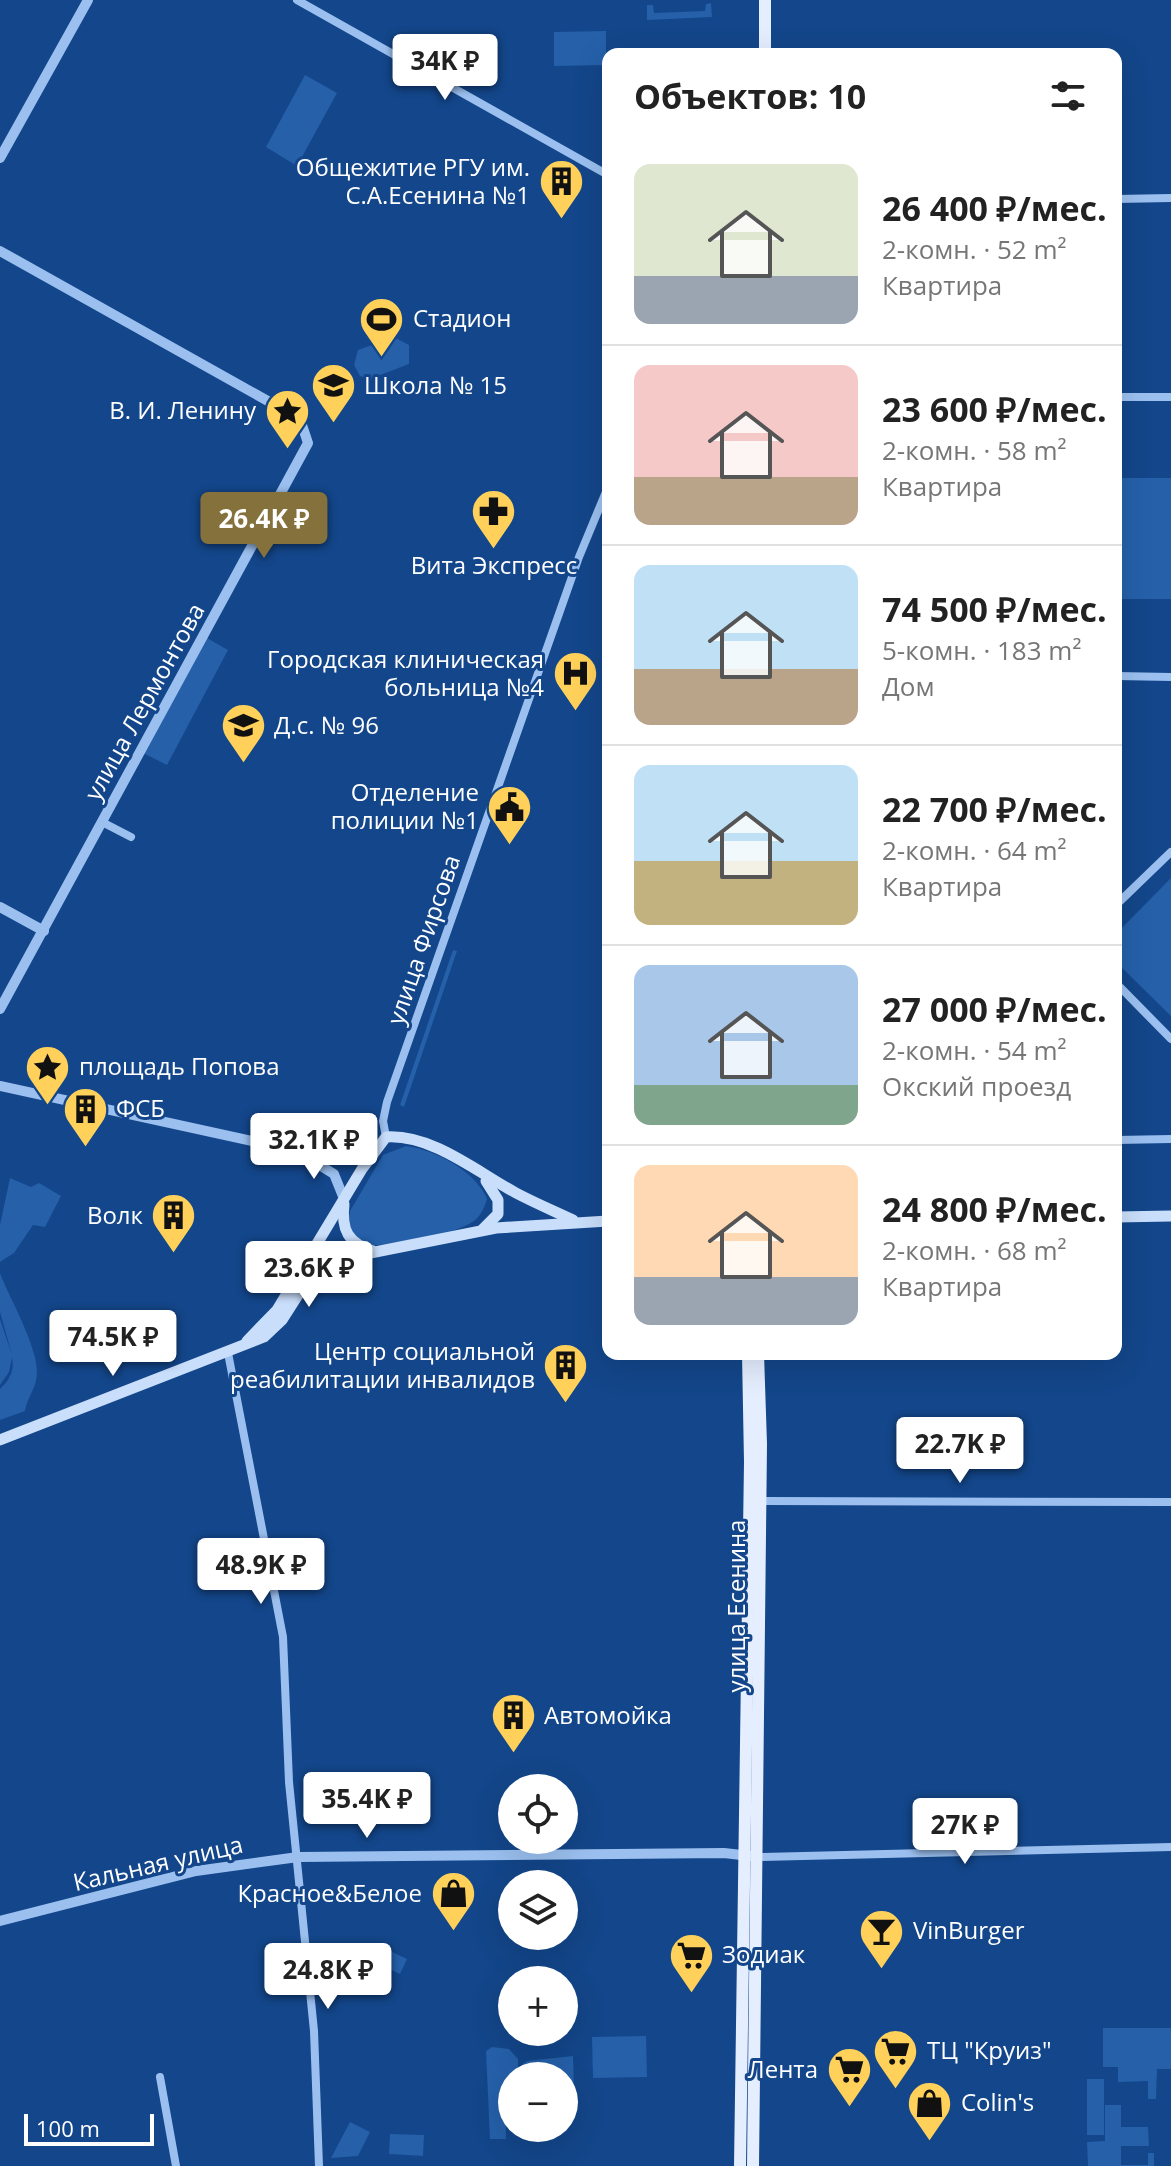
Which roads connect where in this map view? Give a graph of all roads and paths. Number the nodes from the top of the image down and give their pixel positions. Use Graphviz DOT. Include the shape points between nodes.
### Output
graph roads {
  1 [pos="88,0"];
  2 [pos="297,0"];
  3 [pos="765,0"];
  4 [pos="765,48"];
  5 [pos="0,158"];
  6 [pos="602,172"];
  7 [pos="1171,198"];
  8 [pos="1122,199"];
  9 [pos="0,251"];
  10 [pos="1122,397"];
  11 [pos="1171,397"];
  12 [pos="602,504"];
  13 [pos="1122,676"];
  14 [pos="1171,677"];
  15 [pos="102,822"];
  16 [pos="131,837"];
  17 [pos="1171,852"];
  18 [pos="1122,899"];
  19 [pos="0,907"];
  20 [pos="44,931"];
  21 [pos="1122,989"];
  22 [pos="0,1009"];
  23 [pos="1171,1039"];
  24 [pos="0,1086"];
  25 [pos="386,1137"];
  26 [pos="1171,1139"];
  27 [pos="1122,1140"];
  28 [pos="298,1151"];
  29 [pos="371,1154"];
  30 [pos="474,1170"];
  31 [pos="519,1195"];
  32 [pos="344,1199"];
  33 [pos="498,1214"];
  34 [pos="1171,1216"];
  35 [pos="1122,1217"];
  36 [pos="574,1220"];
  37 [pos="602,1221"];
  38 [pos="496,1228"];
  39 [pos="482,1230"];
  40 [pos="377,1252"];
  41 [pos="234,1350"];
  42 [pos="748,1360"];
  43 [pos="758,1360"];
  44 [pos="0,1440"];
  45 [pos="754,1501"];
  46 [pos="1171,1502"];
  47 [pos="1171,1847"];
  48 [pos="742,1855"];
  49 [pos="298,1857"];
  50 [pos="757,1857"];
  51 [pos="0,1921"];
  52 [pos="756,2046"];
  53 [pos="740,2047"];
  54 [pos="160,2077"];
  55 [pos="176,2166"];
  56 [pos="319,2166"];
  57 [pos="740,2166"];
  58 [pos="753,2166"];
  1 -- 5 [label="street"];
  2 -- 6 [label="street"];
  3 -- 4 [label="main road"];
  7 -- 8 [label="street"];
  9 -- 15 [label="street, улица Лермонтова" via="300,419 308,443"];
  10 -- 11 [label="street"];
  12 -- 25 [label="street, улица Фирсова" via="560,609 387,1102"];
  13 -- 14 [label="street"];
  15 -- 16 [label="street"];
  15 -- 20 [label="street, улица Лермонтова"];
  17 -- 18 [label="street"];
  19 -- 20 [label="street"];
  20 -- 22 [label="street, улица Лермонтова"];
  21 -- 23 [label="street"];
  24 -- 28 [label="street"];
  25 -- 29 [label="main road"];
  25 -- 30 [label="main road" via="431,1145"];
  26 -- 27 [label="street"];
  28 -- 29 [label="street" via="342,1157"];
  28 -- 32 [label="street" via="334,1174"];
  29 -- 32 [label="main road"];
  30 -- 31 [label="main road"];
  30 -- 33 [label="main road" via="494,1188"];
  31 -- 33 [label="main road"];
  31 -- 36 [label="main road"];
  32 -- 40 [label="main road" via="347,1236 357,1246"];
  32 -- 41 [label="main road" via="277,1310"];
  33 -- 38 [label="street"];
  33 -- 39 [label="main road"];
  34 -- 35 [label="main road"];
  36 -- 37 [label="main road"];
  36 -- 38 [label="main road"];
  38 -- 39 [label="main road"];
  39 -- 40 [label="main road"];
  40 -- 41 [label="main road" via="335,1260 319,1270 264,1337"];
  41 -- 44 [label="main road"];
  41 -- 49 [label="street" via="283,1637"];
  42 -- 45 [label="main road, улица Есенина"];
  43 -- 45 [label="main road, улица Есенина"];
  45 -- 46 [label="street"];
  45 -- 48 [label="main road, улица Есенина"];
  45 -- 50 [label="main road, улица Есенина"];
  47 -- 50 [label="street"];
  48 -- 49 [label="street, Кальная улица"];
  48 -- 50 [label="street, Кальная улица"];
  48 -- 53 [label="main road, улица Есенина"];
  49 -- 51 [label="street, Кальная улица" via="196,1871"];
  49 -- 56 [label="street" via="314,2031"];
  50 -- 52 [label="main road, улица Есенина"];
  52 -- 53 [label="street"];
  52 -- 58 [label="main road, улица Есенина"];
  53 -- 57 [label="main road, улица Есенина"];
  54 -- 55 [label="street"];
}
